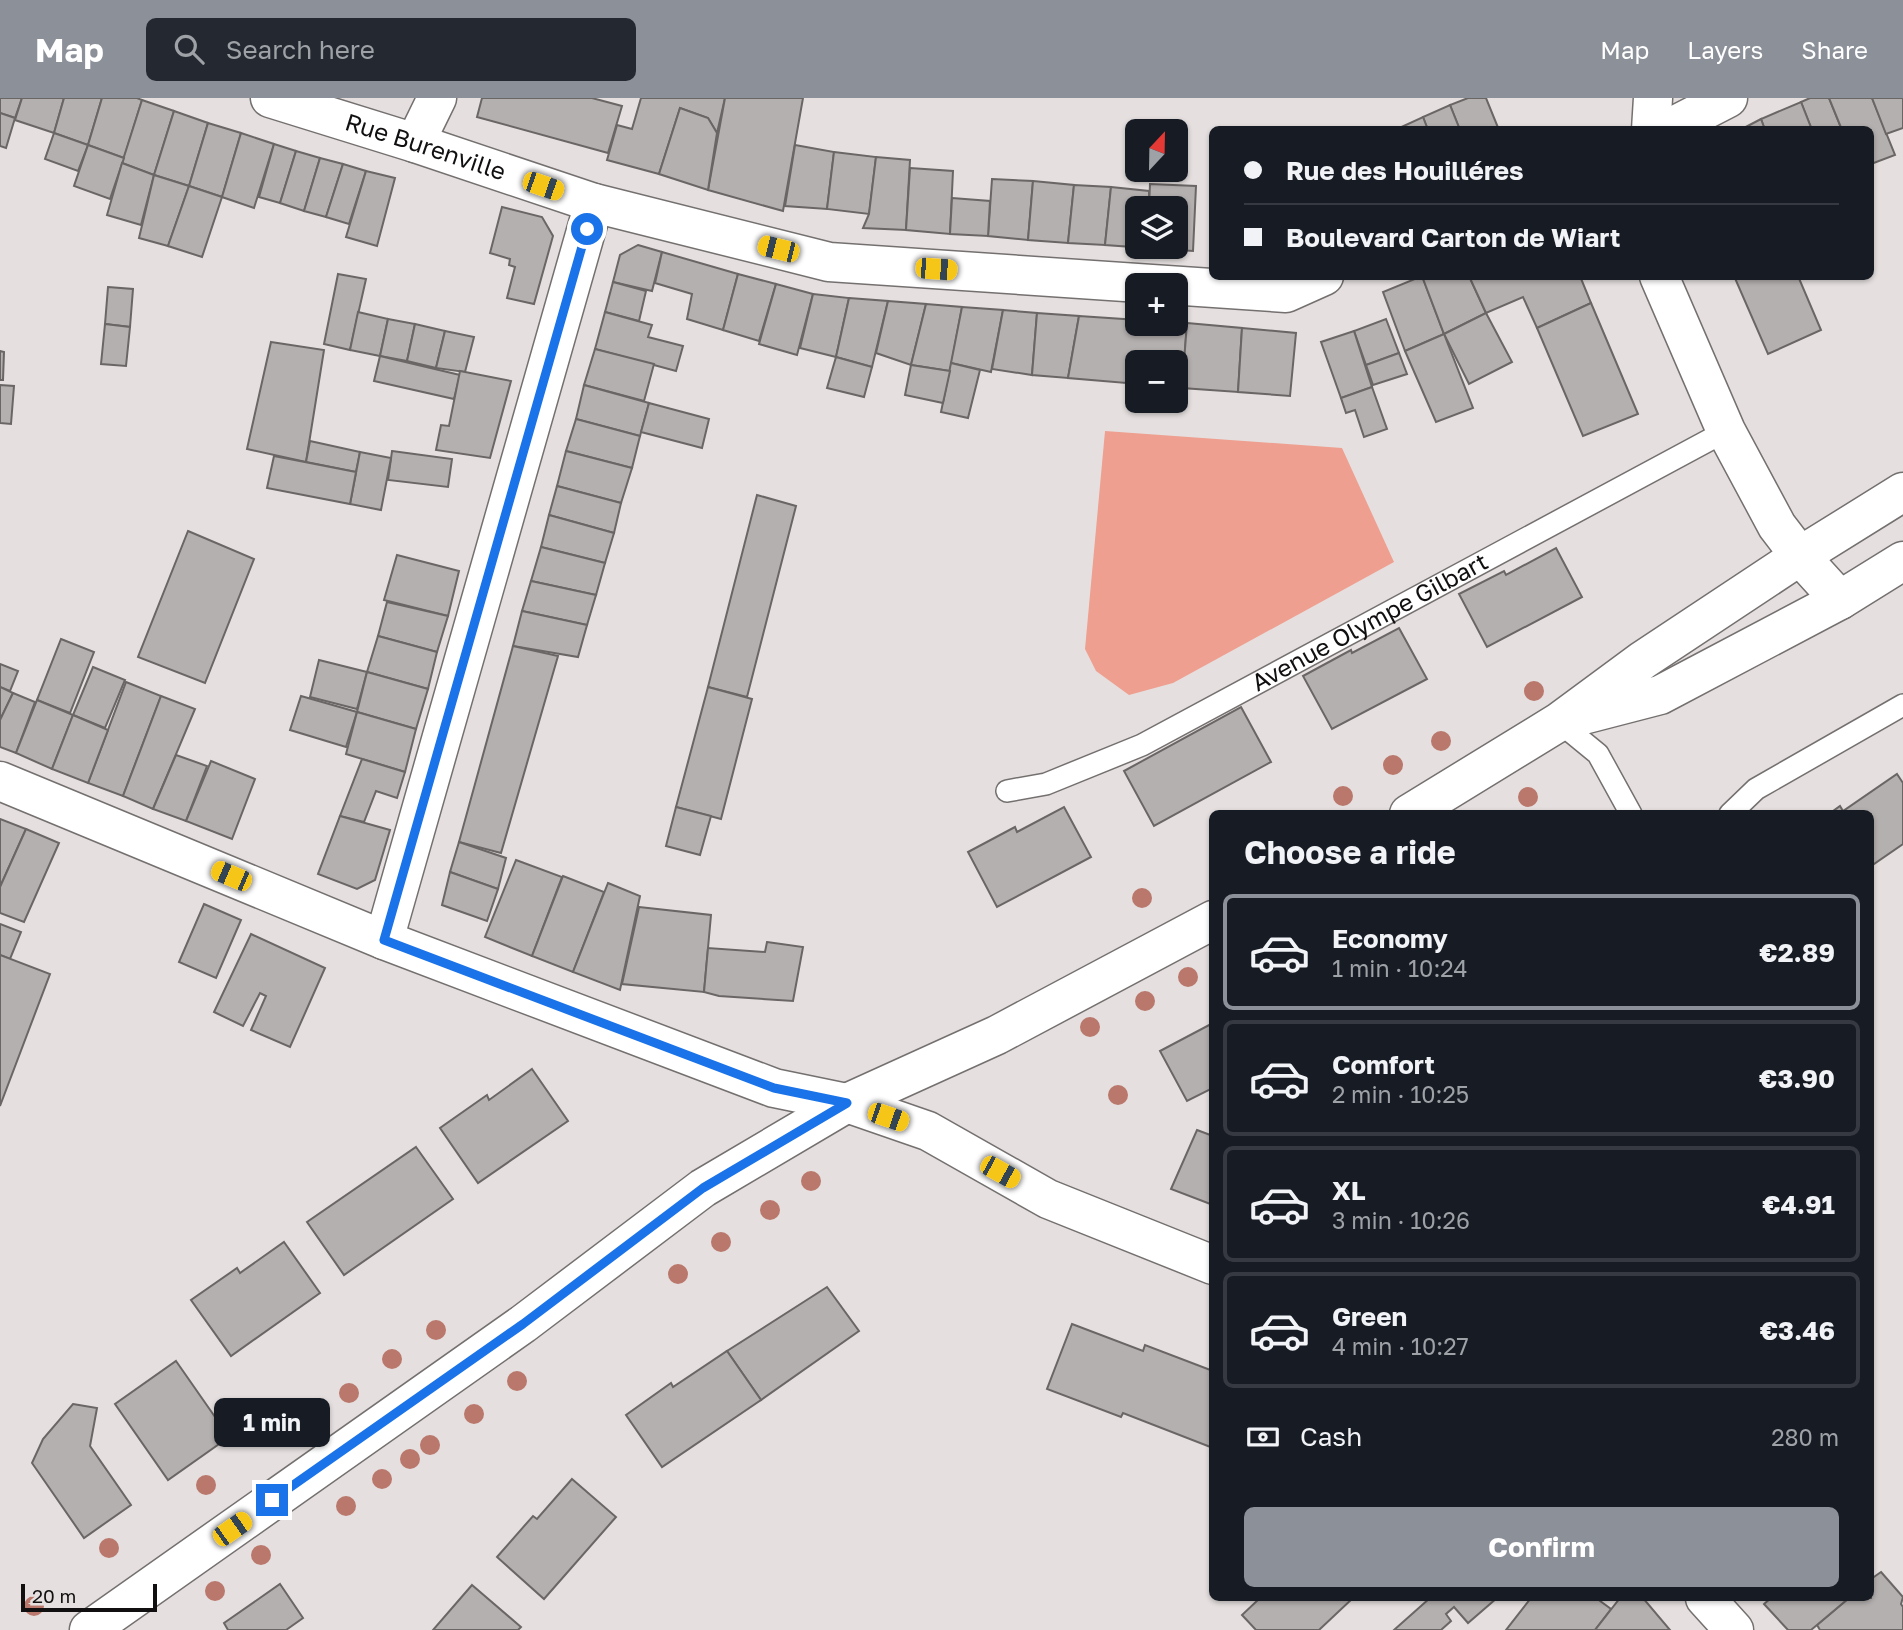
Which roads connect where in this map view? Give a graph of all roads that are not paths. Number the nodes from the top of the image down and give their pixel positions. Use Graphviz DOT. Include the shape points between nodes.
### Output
graph roads {
  1 [pos="270,98"];
  2 [pos="437,98"];
  3 [pos="1653,98"];
  4 [pos="1728,98"];
  5 [pos="1651,126"];
  6 [pos="1674,126"];
  7 [pos="415,143"];
  8 [pos="594,203"];
  9 [pos="1315,280"];
  10 [pos="1661,280"];
  11 [pos="1726,431"];
  12 [pos="1903,492"];
  13 [pos="1800,556"];
  14 [pos="1903,561"];
  15 [pos="1840,600"];
  16 [pos="1903,705"];
  17 [pos="1559,722"];
  18 [pos="0,781"];
  19 [pos="1007,791"];
  20 [pos="1416,810"];
  21 [pos="1629,810"];
  22 [pos="1734,810"];
  23 [pos="1209,922"];
  24 [pos="384,940"];
  25 [pos="847,1103"];
  26 [pos="1209,1263"];
  27 [pos="1708,1601"];
  28 [pos="89,1630"];
  29 [pos="1734,1630"];
  1 -- 7 [label="street, Rue Burenville"];
  2 -- 7 [label="street"];
  3 -- 5 [label="street"];
  4 -- 6 [label="street"];
  7 -- 8 [label="street, Rue Burenville"];
  8 -- 9 [label="street, Rue Burenville" via="829,262 1286,293"];
  8 -- 24 [label="street"];
  10 -- 11 [label="street"];
  11 -- 13 [label="street" via="1777,526"];
  11 -- 19 [label="lane, Avenue Olympe Gilbart" via="1142,745 1046,784"];
  12 -- 13 [label="street"];
  13 -- 15 [label="street"];
  13 -- 17 [label="street"];
  14 -- 15 [label="street"];
  15 -- 17 [label="street" via="1660,695"];
  16 -- 22 [label="lane" via="1756,789"];
  17 -- 20 [label="street"];
  17 -- 21 [label="lane" via="1598,754"];
  18 -- 24 [label="street"];
  23 -- 25 [label="street" via="997,1035"];
  24 -- 25 [label="street" via="774,1088"];
  25 -- 26 [label="street" via="928,1131 1048,1199"];
  25 -- 28 [label="street" via="703,1188 523,1324"];
  27 -- 29 [label="street"];
}
